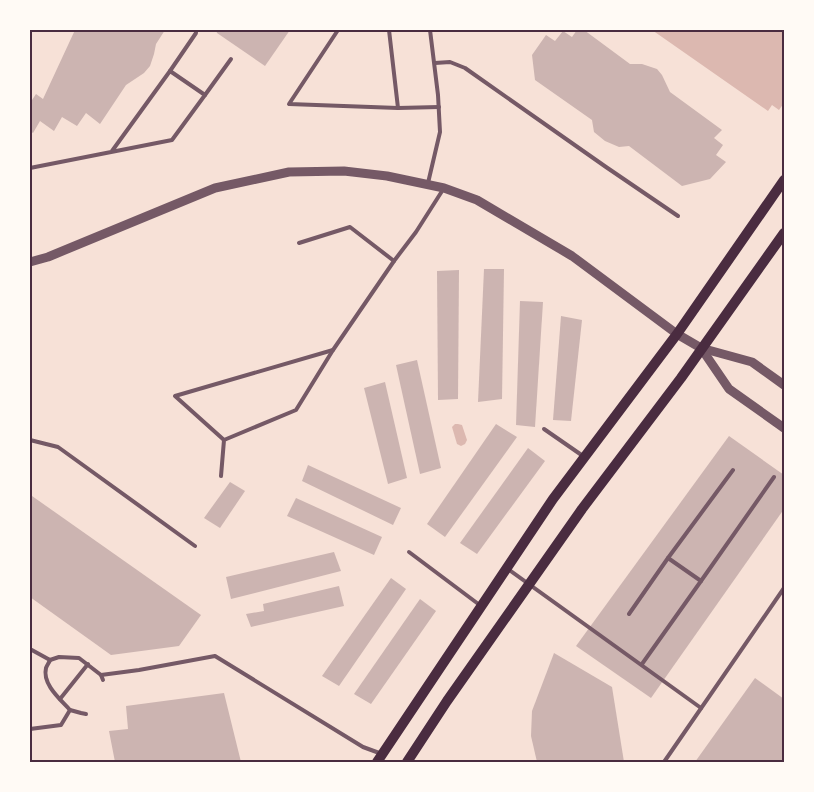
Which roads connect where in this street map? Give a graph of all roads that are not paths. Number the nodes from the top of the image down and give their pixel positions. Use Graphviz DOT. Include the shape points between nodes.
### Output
graph roads {
  1 [pos="338,30"];
  2 [pos="389,30"];
  3 [pos="430,30"];
  4 [pos="196,33"];
  5 [pos="231,59"];
  6 [pos="435,63"];
  7 [pos="170,71"];
  8 [pos="205,95"];
  9 [pos="398,108"];
  10 [pos="439,108"];
  11 [pos="112,151"];
  12 [pos="30,168"];
  13 [pos="784,180"];
  14 [pos="428,185"];
  15 [pos="444,188"];
  16 [pos="678,216"];
  17 [pos="784,233"];
  18 [pos="299,243"];
  19 [pos="394,261"];
  20 [pos="30,262"];
  21 [pos="677,334"];
  22 [pos="702,348"];
  23 [pos="333,350"];
  24 [pos="784,385"];
  25 [pos="784,428"];
  26 [pos="544,429"];
  27 [pos="30,440"];
  28 [pos="224,440"];
  29 [pos="584,458"];
  30 [pos="734,470"];
  31 [pos="221,476"];
  32 [pos="774,477"];
  33 [pos="195,546"];
  34 [pos="409,552"];
  35 [pos="668,558"];
  36 [pos="507,568"];
  37 [pos="701,581"];
  38 [pos="530,584"];
  39 [pos="783,591"];
  40 [pos="481,606"];
  41 [pos="629,614"];
  42 [pos="30,649"];
  43 [pos="50,660"];
  44 [pos="88,664"];
  45 [pos="642,664"];
  46 [pos="60,699"];
  47 [pos="701,708"];
  48 [pos="70,710"];
  49 [pos="86,714"];
  50 [pos="30,729"];
  51 [pos="379,758"];
  52 [pos="411,761"];
  53 [pos="664,762"];
  1 -- 9 [label="lane" via="289,104"];
  2 -- 9 [label="lane"];
  3 -- 6 [label="lane"];
  4 -- 7 [label="lane"];
  5 -- 8 [label="lane"];
  6 -- 10 [label="lane"];
  6 -- 16 [label="lane" via="450,62 465,68"];
  7 -- 8 [label="lane"];
  7 -- 11 [label="lane"];
  8 -- 11 [label="lane" via="172,140"];
  9 -- 10 [label="lane"];
  10 -- 14 [label="lane" via="440,132"];
  11 -- 12 [label="lane"];
  13 -- 21 [label="main road"];
  14 -- 15 [label="street"];
  14 -- 20 [label="street" via="387,176 289,172 215,188"];
  15 -- 19 [label="lane"];
  15 -- 21 [label="street" via="477,200 572,256"];
  17 -- 22 [label="main road"];
  18 -- 19 [label="lane" via="350,227"];
  19 -- 23 [label="lane"];
  21 -- 22 [label="street"];
  21 -- 29 [label="main road"];
  22 -- 24 [label="street" via="752,362"];
  22 -- 25 [label="street" via="729,389"];
  22 -- 38 [label="main road"];
  23 -- 28 [label="lane" via="296,410"];
  23 -- 28 [label="lane" via="175,396"];
  26 -- 29 [label="lane"];
  27 -- 33 [label="lane" via="58,447"];
  28 -- 31 [label="lane"];
  29 -- 36 [label="main road"];
  30 -- 35 [label="lane"];
  32 -- 37 [label="lane"];
  34 -- 40 [label="lane"];
  35 -- 37 [label="lane"];
  35 -- 41 [label="lane"];
  36 -- 38 [label="lane"];
  36 -- 40 [label="main road"];
  37 -- 45 [label="lane"];
  38 -- 45 [label="lane"];
  38 -- 52 [label="main road" via="447,701"];
  39 -- 47 [label="lane"];
  40 -- 51 [label="main road"];
  42 -- 43 [label="lane"];
  43 -- 44 [label="lane" via="79,658"];
  43 -- 46 [label="lane" via="46,680"];
  44 -- 46 [label="lane"];
  44 -- 51 [label="lane" via="102,678 215,656"];
  45 -- 47 [label="lane"];
  46 -- 48 [label="lane"];
  47 -- 53 [label="lane"];
  48 -- 49 [label="lane"];
  48 -- 50 [label="lane" via="61,725"];
}
